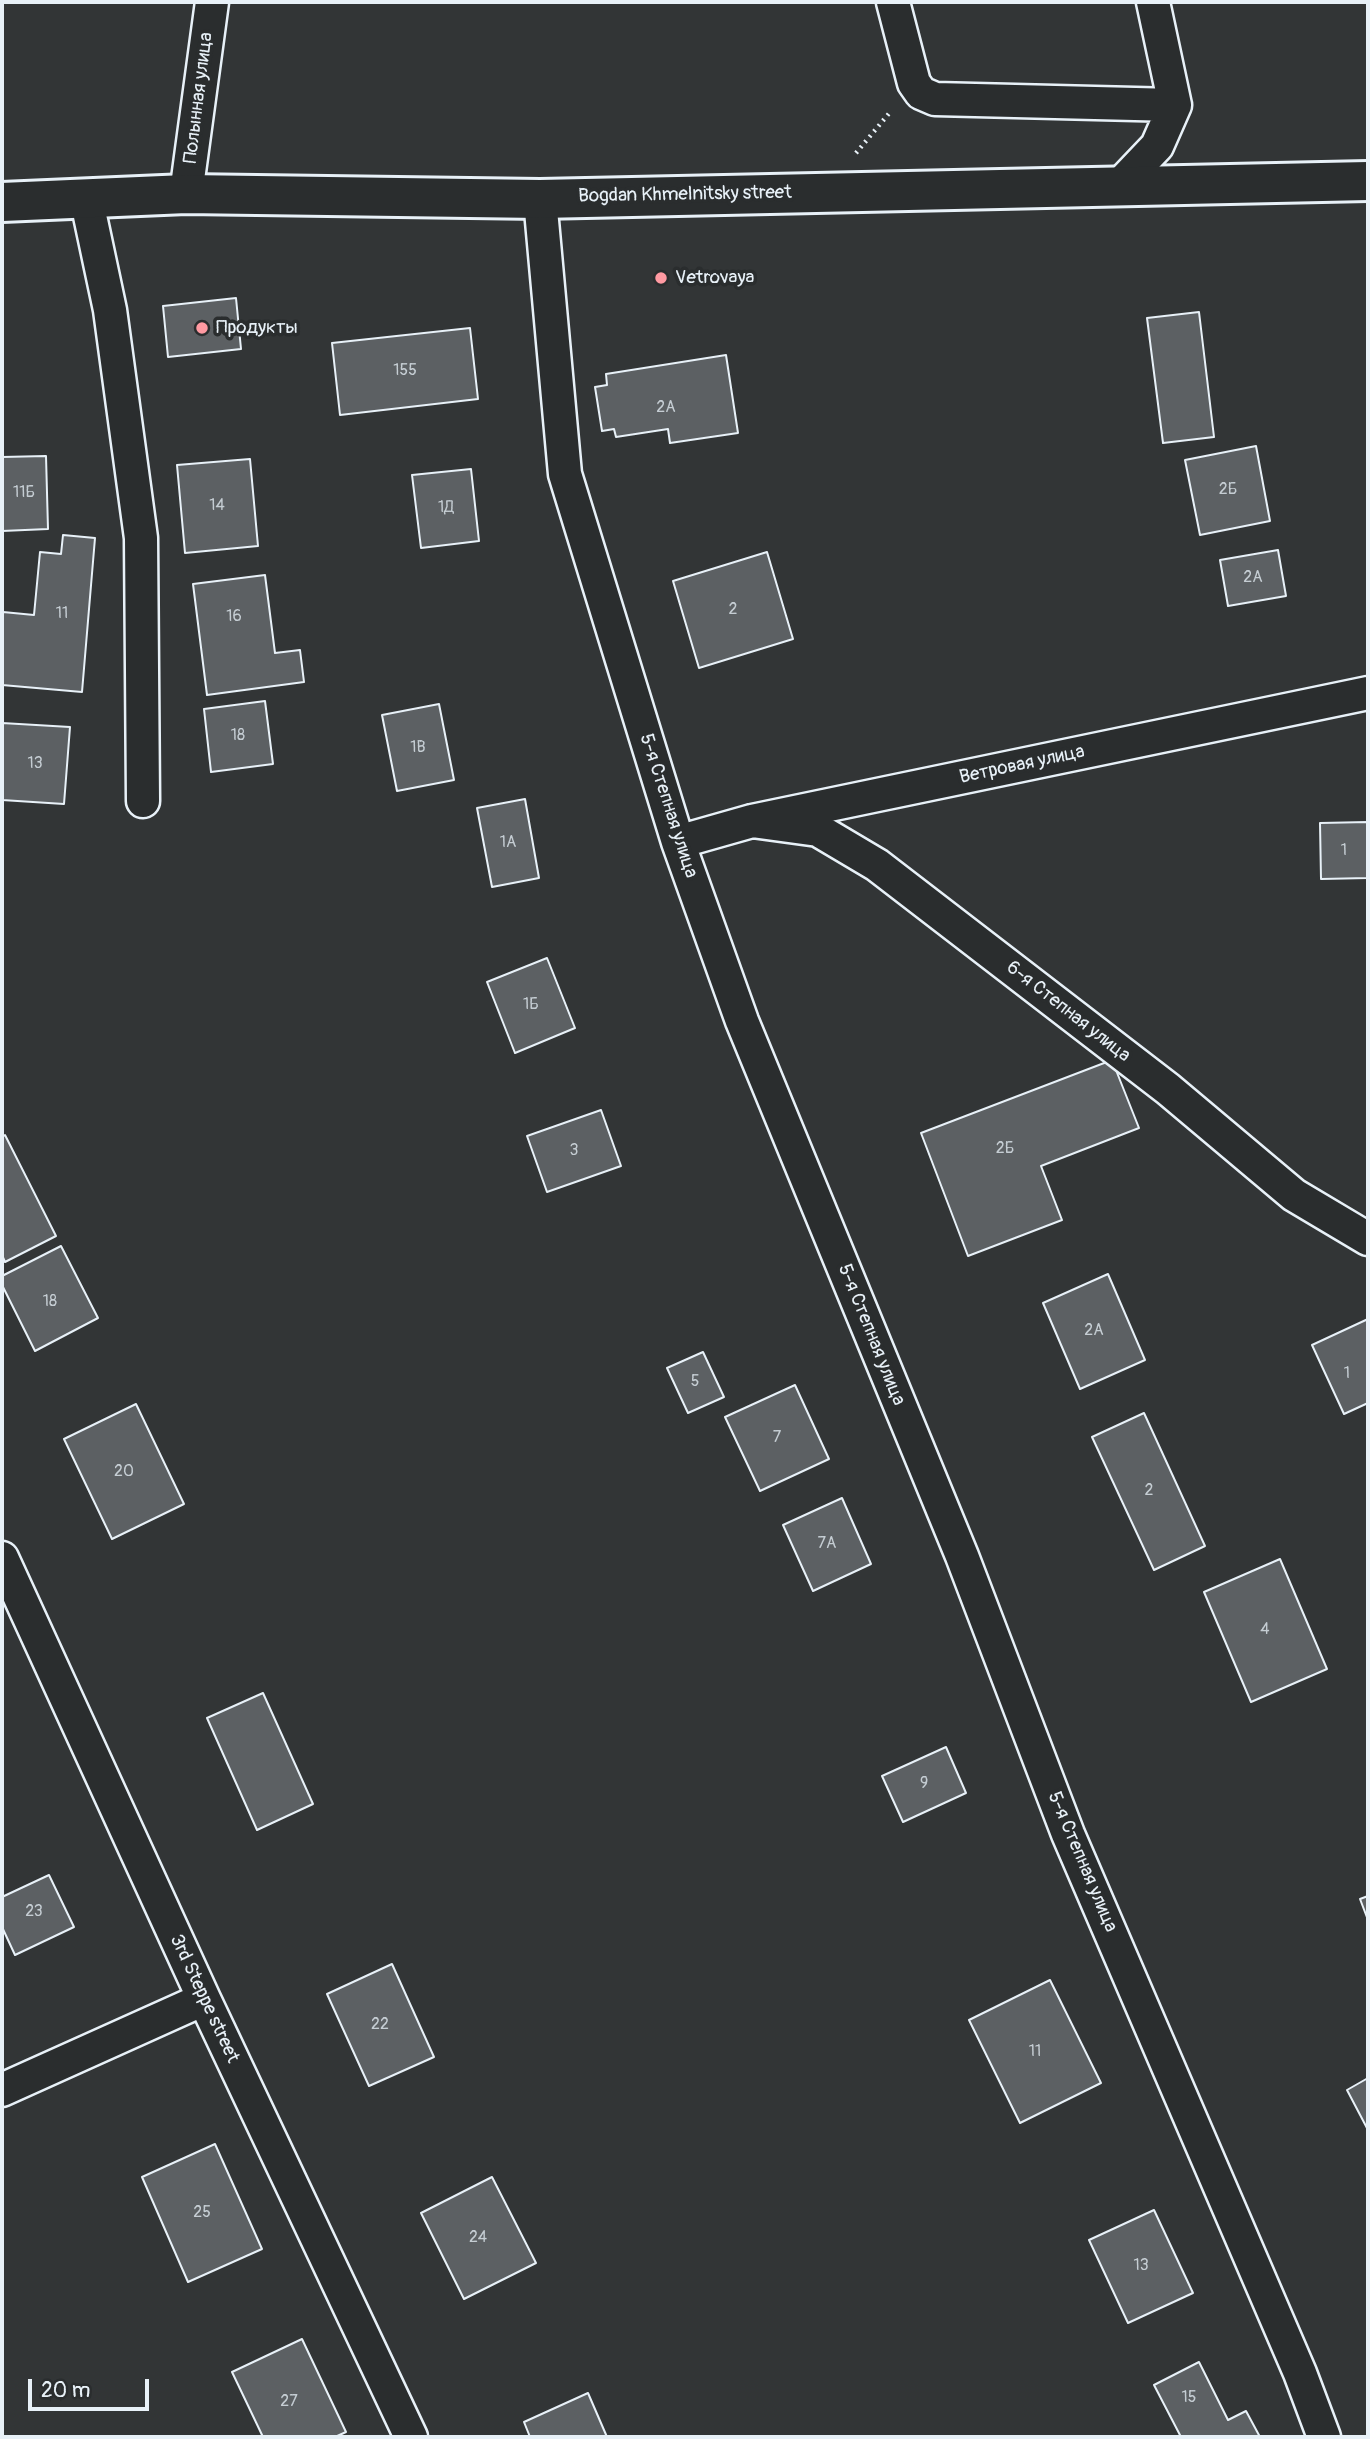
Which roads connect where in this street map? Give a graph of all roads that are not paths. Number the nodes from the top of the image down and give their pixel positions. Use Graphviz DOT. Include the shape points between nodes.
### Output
graph roads {
  1 [pos="212,2"];
  2 [pos="893,2"];
  3 [pos="1153,2"];
  4 [pos="1175,105"];
  5 [pos="1368,181"];
  6 [pos="1118,187"];
  7 [pos="186,194"];
  8 [pos="86,197"];
  9 [pos="540,199"];
  10 [pos="2,202"];
  11 [pos="1368,693"];
  12 [pos="143,801"];
  13 [pos="752,821"];
  14 [pos="678,842"];
  15 [pos="1368,1239"];
  16 [pos="2,1558"];
  17 [pos="204,1999"];
  18 [pos="2,2090"];
  19 [pos="411,2437"];
  20 [pos="1324,2437"];
  1 -- 7 [label="street, Полынная улица"];
  2 -- 4 [label="street" via="914,83 921,93 935,99"];
  3 -- 4 [label="street"];
  4 -- 6 [label="street" via="1157,146"];
  5 -- 6 [label="street, Bogdan Khmelnitsky street"];
  6 -- 9 [label="street, Bogdan Khmelnitsky street"];
  7 -- 8 [label="street, Bogdan Khmelnitsky street"];
  7 -- 9 [label="street, Bogdan Khmelnitsky street"];
  8 -- 10 [label="street, Bogdan Khmelnitsky street"];
  8 -- 12 [label="street" via="110,310 141,538"];
  9 -- 14 [label="street, 5-я Степная улица" via="565,474"];
  11 -- 13 [label="street, Ветровая улица"];
  13 -- 14 [label="street, Ветровая улица"];
  13 -- 15 [label="street, 6-я Степная улица" via="818,830 877,865 1168,1089 1294,1195"];
  14 -- 20 [label="street, 5-я Степная улица" via="742,1021 962,1556 1068,1834"];
  16 -- 17 [label="street, 3rd Steppe street"];
  17 -- 18 [label="street"];
  17 -- 19 [label="street, 3rd Steppe street"];
}
